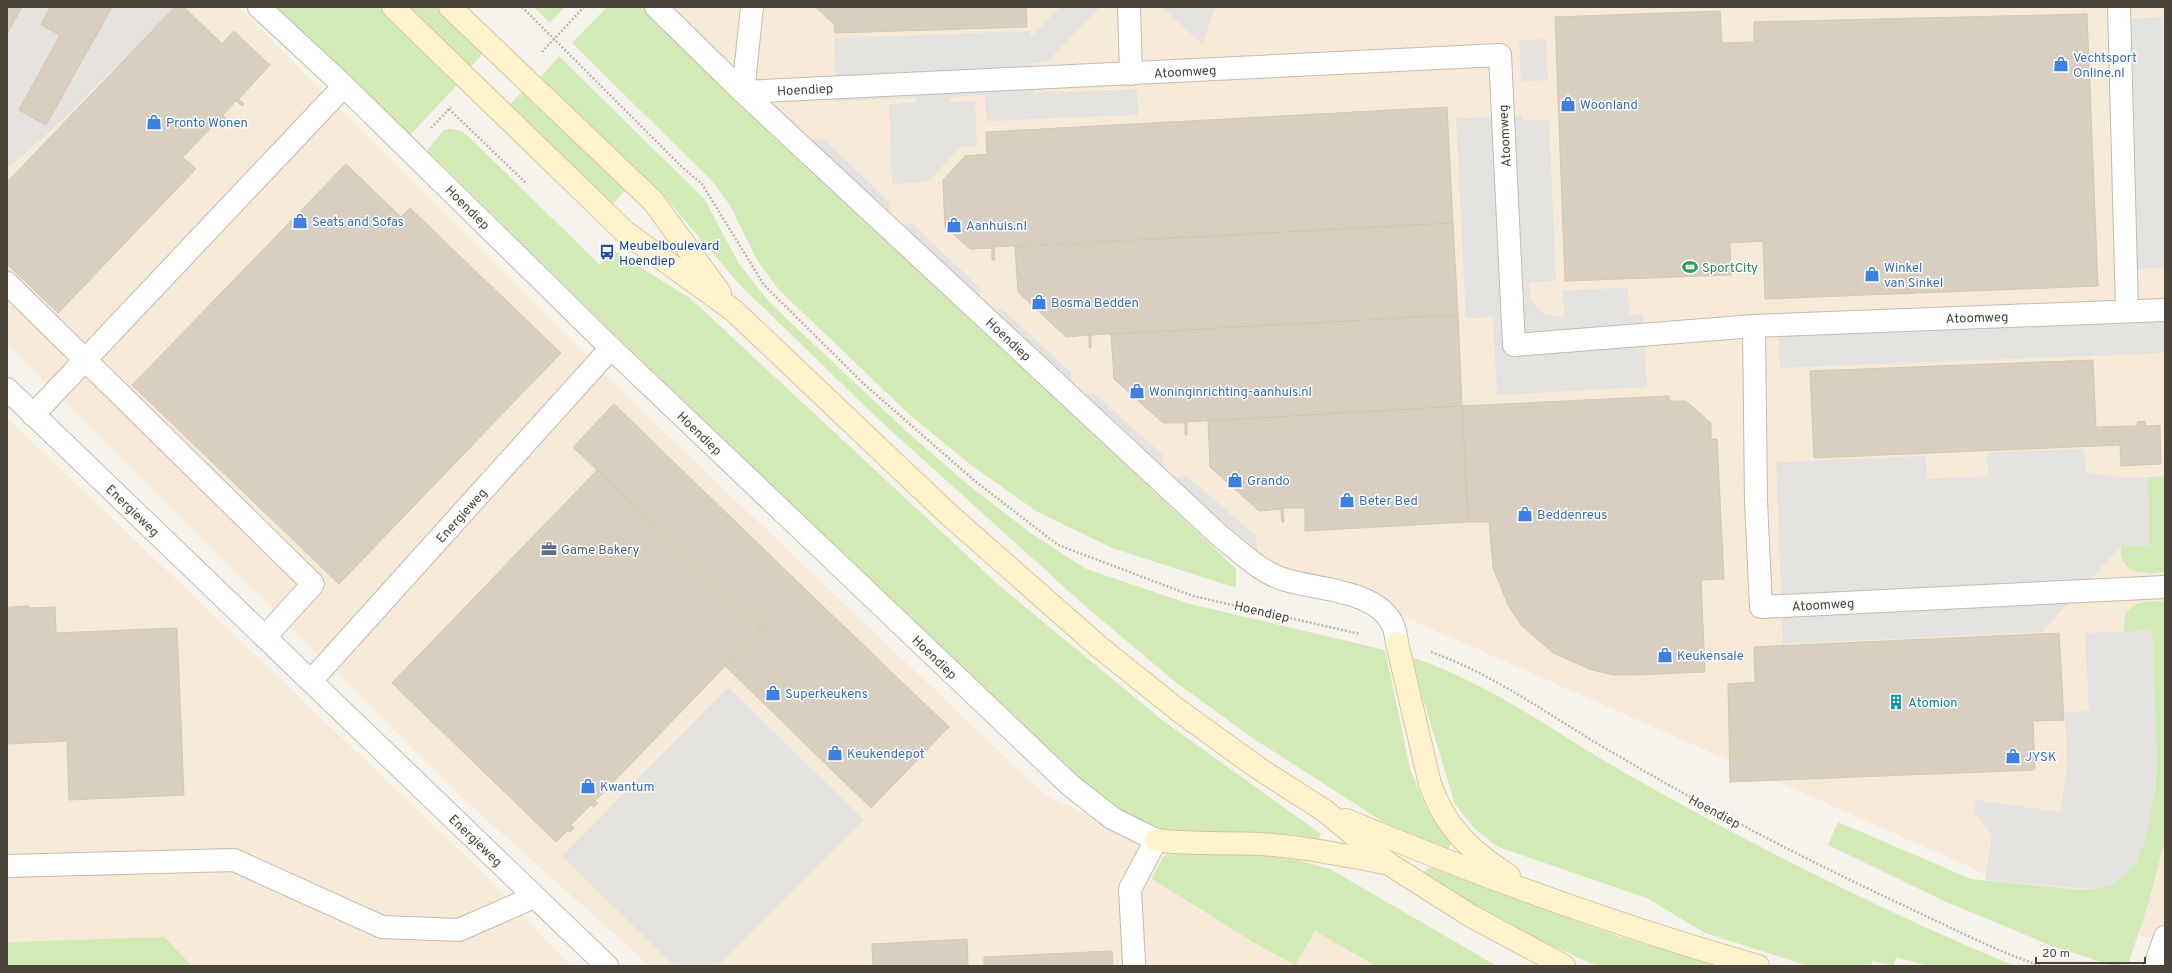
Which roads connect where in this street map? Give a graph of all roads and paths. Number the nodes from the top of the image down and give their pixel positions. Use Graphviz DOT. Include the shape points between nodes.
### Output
graph roads {
  1 [pos="259,7"];
  2 [pos="393,7"];
  3 [pos="450,7"];
  4 [pos="522,7"];
  5 [pos="656,7"];
  6 [pos="752,7"];
  7 [pos="1129,7"];
  8 [pos="2119,7"];
  9 [pos="1131,74"];
  10 [pos="344,86"];
  11 [pos="744,92"];
  12 [pos="449,109"];
  13 [pos="527,184"];
  14 [pos="7,283"];
  15 [pos="733,310"];
  16 [pos="2127,310"];
  17 [pos="2165,310"];
  18 [pos="1754,326"];
  19 [pos="611,348"];
  20 [pos="85,359"];
  21 [pos="7,389"];
  22 [pos="33,415"];
  23 [pos="2165,587"];
  24 [pos="265,637"];
  25 [pos="1397,643"];
  26 [pos="310,681"];
  27 [pos="1325,811"];
  28 [pos="1156,840"];
  29 [pos="1389,864"];
  30 [pos="7,866"];
  31 [pos="1542,896"];
  32 [pos="534,897"];
  33 [pos="2165,937"];
  34 [pos="1134,963"];
  35 [pos="607,966"];
  36 [pos="1563,966"];
  37 [pos="1758,966"];
  38 [pos="2041,966"];
  39 [pos="2155,966"];
  1 -- 10 [label="street, Hoendiep"];
  2 -- 15 [label="main road" via="625,232"];
  3 -- 15 [label="main road" via="654,202"];
  4 -- 25 [label="path, Hoendiep" via="702,184 764,285 865,385 975,481 1058,545 1193,596"];
  5 -- 11 [label="street, Hoendiep"];
  6 -- 11 [label="street"];
  7 -- 9 [label="street"];
  8 -- 16 [label="street"];
  9 -- 11 [label="street, Hoendiep"];
  9 -- 18 [label="street, Atoomweg" via="1500,55 1514,345"];
  10 -- 19 [label="street, Hoendiep"];
  10 -- 20 [label="street"];
  11 -- 25 [label="street, Hoendiep" via="1220,536 1256,565 1277,577 1358,597 1375,604 1393,625"];
  12 -- 13 [label="path"];
  14 -- 20 [label="street"];
  15 -- 27 [label="main road" via="946,512 1098,646 1196,723 1258,768"];
  16 -- 17 [label="street, Atoomweg"];
  16 -- 18 [label="street, Atoomweg"];
  18 -- 23 [label="street, Atoomweg" via="1756,501 1761,607"];
  19 -- 26 [label="street, Energieweg"];
  19 -- 28 [label="street, Hoendiep" via="1070,785 1112,818"];
  20 -- 22 [label="street"];
  20 -- 24 [label="street" via="312,584"];
  21 -- 22 [label="street, Energieweg"];
  22 -- 24 [label="street, Energieweg"];
  24 -- 26 [label="street, Energieweg"];
  25 -- 31 [label="main road" via="1430,784 1438,806 1450,826 1479,855"];
  25 -- 38 [label="path, Hoendiep" via="1442,656 1485,675 1663,783 1776,843 1957,930"];
  26 -- 32 [label="street, Energieweg"];
  27 -- 29 [label="main road"];
  27 -- 31 [label="main road" via="1437,858"];
  28 -- 29 [label="main road" via="1176,843 1261,844 1336,853"];
  28 -- 34 [label="street" via="1130,889"];
  29 -- 36 [label="main road" via="1471,916"];
  30 -- 32 [label="street" via="234,860 382,926 459,930"];
  31 -- 37 [label="main road" via="1705,951"];
  32 -- 35 [label="street, Energieweg"];
  33 -- 39 [label="street"];
}
